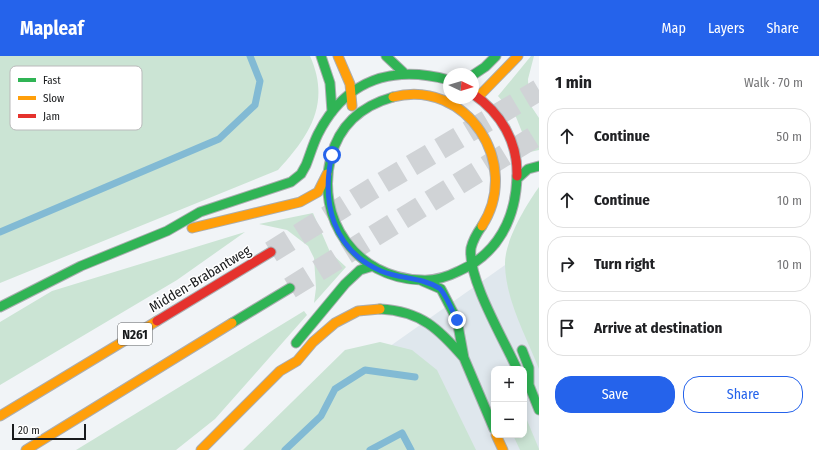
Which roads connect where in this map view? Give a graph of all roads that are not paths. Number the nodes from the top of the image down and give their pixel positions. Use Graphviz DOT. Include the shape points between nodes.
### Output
graph roads {
  1 [pos="320,56"];
  2 [pos="338,56"];
  3 [pos="386,56"];
  4 [pos="496,56"];
  5 [pos="518,56"];
  6 [pos="479,71"];
  7 [pos="403,72"];
  8 [pos="443,78"];
  9 [pos="479,91"];
  10 [pos="351,94"];
  11 [pos="479,98"];
  12 [pos="443,101"];
  13 [pos="451,104"];
  14 [pos="332,112"];
  15 [pos="353,118"];
  16 [pos="539,166"];
  17 [pos="327,174"];
  18 [pos="517,179"];
  19 [pos="167,231"];
  20 [pos="494,246"];
  21 [pos="271,252"];
  22 [pos="491,263"];
  23 [pos="472,264"];
  24 [pos="374,266"];
  25 [pos="420,280"];
  26 [pos="290,288"];
  27 [pos="0,307"];
  28 [pos="518,339"];
  29 [pos="464,358"];
  30 [pos="516,366"];
  31 [pos="280,371"];
  32 [pos="527,377"];
  33 [pos="527,384"];
  34 [pos="539,410"];
  35 [pos="0,416"];
  36 [pos="491,422"];
  37 [pos="497,438"];
  38 [pos="26,450"];
  39 [pos="201,450"];
  40 [pos="503,450"];
  1 -- 14 [label="main road" via="327,70 334,97"];
  2 -- 10 [label="main road" via="350,84"];
  3 -- 7 [label="main road"];
  4 -- 6 [label="main road"];
  5 -- 9 [label="main road"];
  7 -- 8 [label="main road"];
  7 -- 10 [label="main road" via="377,78"];
  10 -- 14 [label="main road"];
  10 -- 15 [label="main road"];
  11 -- 18 [label="main road" via="491,108 505,127 515,154"];
  12 -- 15 [label="main road" via="428,96 412,95 380,102"];
  13 -- 23 [label="main road" via="462,110 479,128 491,152 496,171 494,199 472,242"];
  14 -- 19 [label="main road" via="321,127 301,174 291,182 200,212"];
  15 -- 17 [label="main road" via="340,134"];
  16 -- 18 [label="main road" via="528,169"];
  17 -- 19 [label="main road" via="318,192 300,202 200,227"];
  17 -- 24 [label="main road" via="329,211 335,225 349,246 362,259"];
  18 -- 20 [label="main road" via="513,208"];
  19 -- 27 [label="main road" via="81,266"];
  20 -- 22 [label="main road"];
  20 -- 23 [label="main road"];
  21 -- 35 [label="main road, Midden-Brabantweg / N261"];
  23 -- 25 [label="main road" via="439,279"];
  23 -- 30 [label="main road"];
  24 -- 25 [label="main road" via="381,271"];
  24 -- 31 [label="main road" via="360,270 345,284 289,351"];
  25 -- 29 [label="main road" via="441,289 457,320"];
  26 -- 38 [label="main road"];
  28 -- 32 [label="main road" via="529,368"];
  29 -- 31 [label="main road" via="445,336 417,316 394,310 370,309 358,311 335,323 313,342 297,361"];
  29 -- 36 [label="main road"];
  31 -- 39 [label="main road"];
  33 -- 34 [label="main road"];
  37 -- 40 [label="main road"];
}
